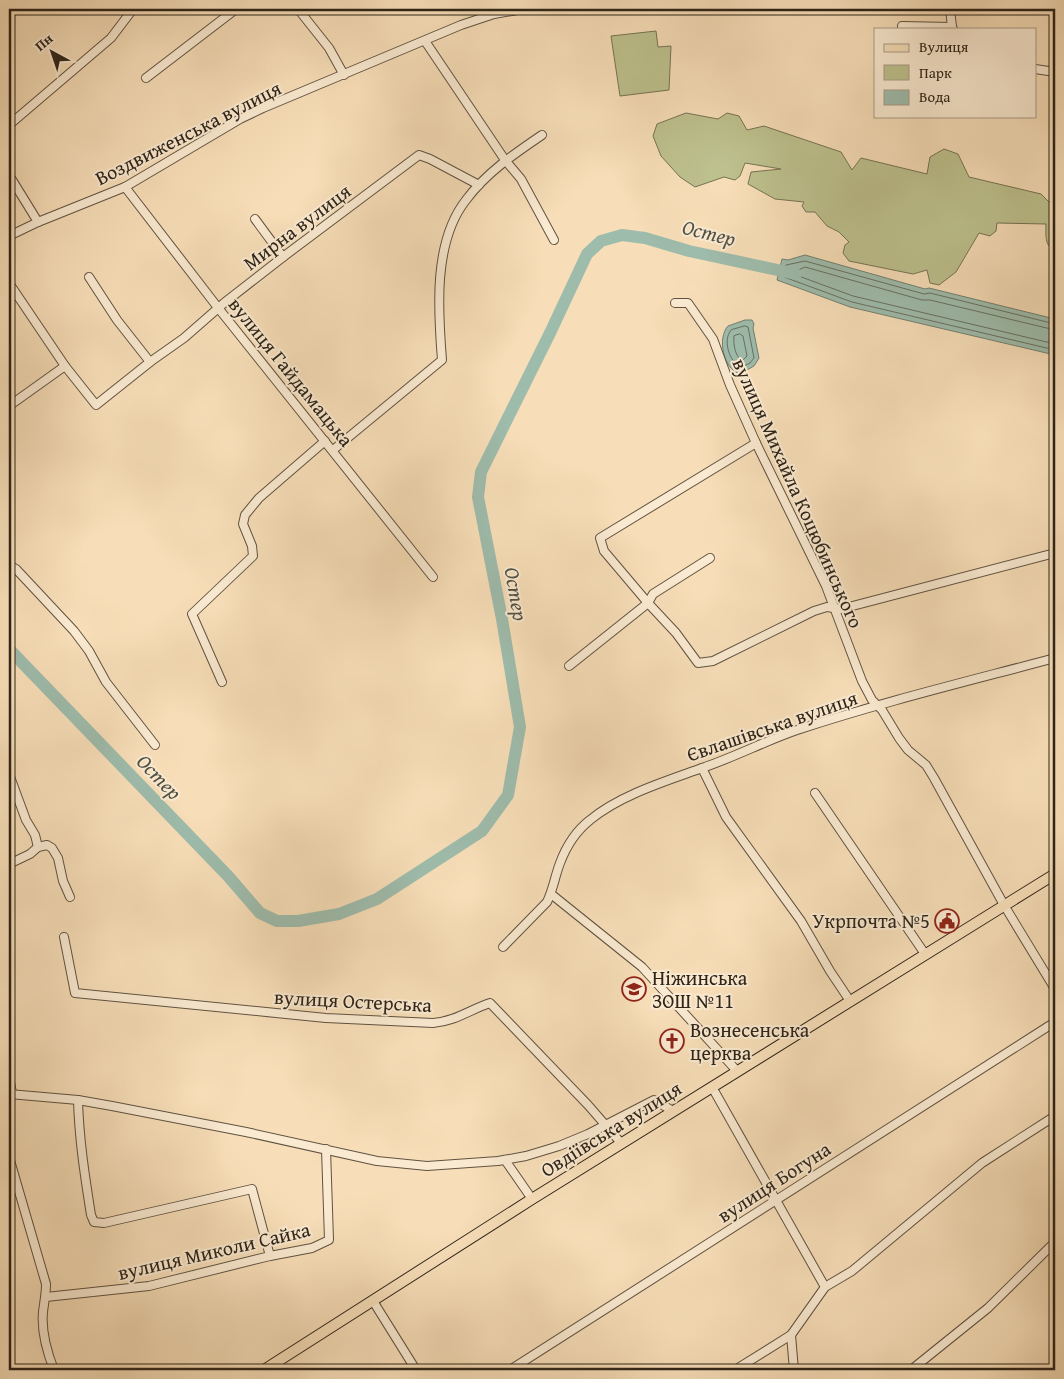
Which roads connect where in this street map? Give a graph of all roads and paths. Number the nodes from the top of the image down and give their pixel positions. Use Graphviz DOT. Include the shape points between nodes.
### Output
graph roads {
  1 [pos="133,9"];
  2 [pos="236,9"];
  3 [pos="298,9"];
  4 [pos="523,9"];
  5 [pos="950,9"];
  6 [pos="902,28"];
  7 [pos="952,28"];
  8 [pos="425,41"];
  9 [pos="1036,69"];
  10 [pos="1055,72"];
  11 [pos="344,75"];
  12 [pos="146,78"];
  13 [pos="9,125"];
  14 [pos="542,135"];
  15 [pos="505,160"];
  16 [pos="9,175"];
  17 [pos="479,185"];
  18 [pos="124,187"];
  19 [pos="255,219"];
  20 [pos="38,222"];
  21 [pos="9,236"];
  22 [pos="554,240"];
  23 [pos="283,257"];
  24 [pos="89,277"];
  25 [pos="9,283"];
  26 [pos="675,303"];
  27 [pos="219,309"];
  28 [pos="150,362"];
  29 [pos="65,366"];
  30 [pos="9,406"];
  31 [pos="325,441"];
  32 [pos="756,442"];
  33 [pos="333,450"];
  34 [pos="1055,553"];
  35 [pos="710,558"];
  36 [pos="9,565"];
  37 [pos="433,577"];
  38 [pos="648,603"];
  39 [pos="834,608"];
  40 [pos="1055,658"];
  41 [pos="569,666"];
  42 [pos="222,682"];
  43 [pos="879,706"];
  44 [pos="155,744"];
  45 [pos="702,768"];
  46 [pos="9,774"];
  47 [pos="815,794"];
  48 [pos="38,848"];
  49 [pos="9,864"];
  50 [pos="1055,874"];
  51 [pos="551,894"];
  52 [pos="70,897"];
  53 [pos="1004,905"];
  54 [pos="64,938"];
  55 [pos="503,947"];
  56 [pos="925,954"];
  57 [pos="1055,988"];
  58 [pos="850,1001"];
  59 [pos="1055,1022"];
  60 [pos="737,1071"];
  61 [pos="9,1077"];
  62 [pos="712,1087"];
  63 [pos="10,1094"];
  64 [pos="78,1100"];
  65 [pos="673,1111"];
  66 [pos="1055,1116"];
  67 [pos="606,1125"];
  68 [pos="621,1143"];
  69 [pos="326,1149"];
  70 [pos="9,1157"];
  71 [pos="505,1160"];
  72 [pos="532,1199"];
  73 [pos="777,1200"];
  74 [pos="1055,1242"];
  75 [pos="270,1256"];
  76 [pos="825,1287"];
  77 [pos="46,1297"];
  78 [pos="373,1301"];
  79 [pos="791,1335"];
  80 [pos="54,1370"];
  81 [pos="264,1370"];
  82 [pos="416,1370"];
  83 [pos="510,1370"];
  84 [pos="735,1370"];
  85 [pos="794,1370"];
  86 [pos="911,1370"];
  1 -- 13 [label="street" via="111,38"];
  2 -- 12 [label="street"];
  3 -- 11 [label="street" via="329,48"];
  4 -- 8 [label="street, Воздвиженська вулиця" via="479,19"];
  5 -- 7 [label="street"];
  6 -- 7 [label="street"];
  8 -- 11 [label="street, Воздвиженська вулиця"];
  8 -- 15 [label="street"];
  9 -- 10 [label="street"];
  11 -- 18 [label="street, Воздвиженська вулиця" via="240,119"];
  14 -- 15 [label="street"];
  15 -- 17 [label="street"];
  15 -- 22 [label="street" via="521,179"];
  16 -- 20 [label="street"];
  17 -- 23 [label="street, Мирна вулиця" via="419,155"];
  17 -- 33 [label="street" via="454,218 442,264 439,290 442,360"];
  18 -- 20 [label="street, Воздвиженська вулиця"];
  18 -- 27 [label="street, вулиця Гайдамацька"];
  19 -- 23 [label="street"];
  20 -- 21 [label="street, Воздвиженська вулиця"];
  23 -- 27 [label="street, Мирна вулиця"];
  24 -- 28 [label="street"];
  25 -- 29 [label="street"];
  26 -- 32 [label="street, вулиця Михайла Коцюбинського" via="688,304 713,339"];
  27 -- 28 [label="street, Мирна вулиця"];
  27 -- 31 [label="street, вулиця Гайдамацька"];
  28 -- 29 [label="street, Мирна вулиця" via="96,405"];
  29 -- 30 [label="street"];
  31 -- 33 [label="street, вулиця Гайдамацька"];
  31 -- 42 [label="street" via="259,498 245,516 243,524 253,556 192,614"];
  32 -- 38 [label="street" via="600,538 604,551"];
  32 -- 39 [label="street, вулиця Михайла Коцюбинського"];
  33 -- 37 [label="street, вулиця Гайдамацька"];
  34 -- 39 [label="street" via="841,609"];
  35 -- 38 [label="street" via="653,594"];
  36 -- 44 [label="street" via="74,631 90,651 106,682"];
  38 -- 39 [label="street" via="698,663 713,661 814,611"];
  38 -- 41 [label="street"];
  39 -- 43 [label="street, вулиця Михайла Коцюбинського" via="862,681"];
  40 -- 43 [label="street, Євлашівська вулиця"];
  43 -- 45 [label="street, Євлашівська вулиця" via="764,742"];
  43 -- 53 [label="street, вулиця Михайла Коцюбинського" via="908,750 926,765"];
  45 -- 51 [label="street, Євлашівська вулиця" via="633,795 590,820 568,846"];
  45 -- 58 [label="street" via="726,817 801,921"];
  46 -- 48 [label="street"];
  47 -- 56 [label="street"];
  48 -- 49 [label="street"];
  48 -- 52 [label="street" via="52,848"];
  50 -- 53 [label="main road, Овдіївська вулиця"];
  51 -- 55 [label="street, Євлашівська вулиця"];
  51 -- 60 [label="street" via="642,967"];
  53 -- 56 [label="main road, Овдіївська вулиця"];
  53 -- 57 [label="street, вулиця Михайла Коцюбинського"];
  54 -- 67 [label="street, вулиця Остерська" via="75,993 317,1017 433,1023 447,1022 490,1003"];
  56 -- 58 [label="main road, Овдіївська вулиця"];
  58 -- 60 [label="main road, Овдіївська вулиця"];
  59 -- 73 [label="street, вулиця Богуна"];
  60 -- 62 [label="main road, Овдіївська вулиця"];
  61 -- 63 [label="street"];
  62 -- 65 [label="main road, Овдіївська вулиця"];
  62 -- 73 [label="street"];
  63 -- 64 [label="street"];
  64 -- 69 [label="street"];
  64 -- 75 [label="street" via="82,1158 94,1222 104,1224 252,1189"];
  65 -- 67 [label="street" via="654,1100"];
  65 -- 68 [label="main road, Овдіївська вулиця"];
  66 -- 76 [label="street" via="982,1163 852,1270"];
  67 -- 68 [label="street, вулиця Остерська"];
  67 -- 71 [label="street" via="559,1146"];
  68 -- 72 [label="main road, Овдіївська вулиця"];
  69 -- 71 [label="street" via="377,1161 427,1166"];
  69 -- 75 [label="street, вулиця Миколи Сайка" via="329,1240 312,1248"];
  70 -- 77 [label="street" via="46,1284"];
  71 -- 72 [label="street"];
  72 -- 78 [label="main road, Овдіївська вулиця"];
  73 -- 76 [label="street"];
  73 -- 83 [label="street, вулиця Богуна"];
  74 -- 86 [label="street" via="988,1308"];
  75 -- 77 [label="street, вулиця Миколи Сайка" via="149,1286"];
  76 -- 79 [label="street"];
  77 -- 80 [label="street" via="44,1333"];
  78 -- 81 [label="main road, Овдіївська вулиця"];
  78 -- 82 [label="street"];
  79 -- 84 [label="street"];
  79 -- 85 [label="street"];
}
